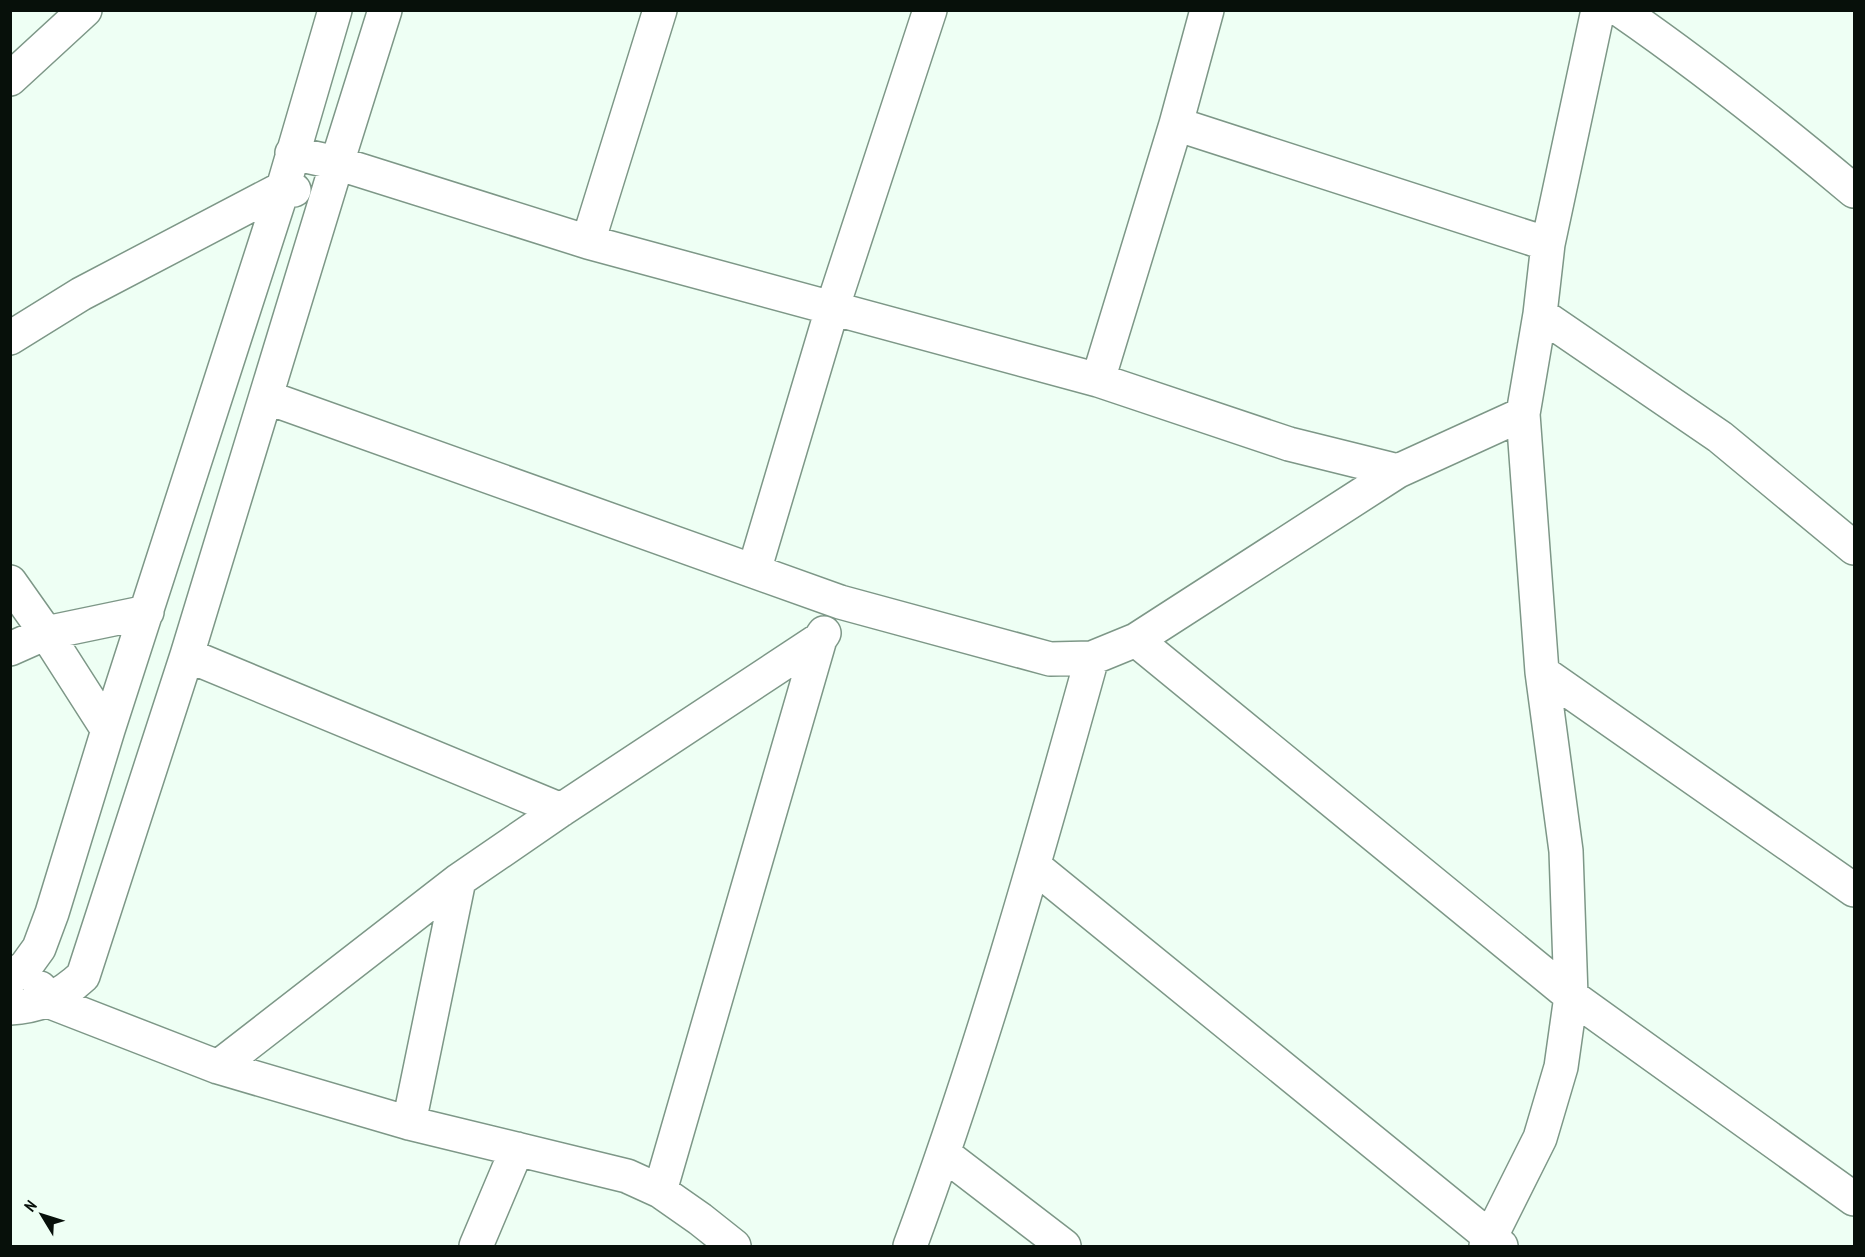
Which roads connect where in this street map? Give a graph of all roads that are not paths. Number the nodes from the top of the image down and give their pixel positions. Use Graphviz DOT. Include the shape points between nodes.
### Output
graph roads {
  1 [pos="85,10"];
  2 [pos="335,10"];
  3 [pos="385,10"];
  4 [pos="660,10"];
  5 [pos="930,10"];
  6 [pos="1207,10"];
  7 [pos="1598,10"];
  8 [pos="1620,10"];
  9 [pos="10,79"];
  10 [pos="1176,124"];
  11 [pos="292,153"];
  12 [pos="337,163"];
  13 [pos="283,188"];
  14 [pos="1854,191"];
  15 [pos="327,195"];
  16 [pos="588,242"];
  17 [pos="1548,244"];
  18 [pos="832,309"];
  19 [pos="1540,314"];
  20 [pos="10,338"];
  21 [pos="1098,380"];
  22 [pos="266,397"];
  23 [pos="1523,414"];
  24 [pos="1398,471"];
  25 [pos="1854,548"];
  26 [pos="754,572"];
  27 [pos="10,582"];
  28 [pos="840,602"];
  29 [pos="147,612"];
  30 [pos="46,633"];
  31 [pos="820,639"];
  32 [pos="1136,640"];
  33 [pos="10,649"];
  34 [pos="187,655"];
  35 [pos="1092,658"];
  36 [pos="1542,672"];
  37 [pos="108,730"];
  38 [pos="561,810"];
  39 [pos="1034,866"];
  40 [pos="459,880"];
  41 [pos="1854,891"];
  42 [pos="18,972"];
  43 [pos="1571,996"];
  44 [pos="48,1001"];
  45 [pos="10,1008"];
  46 [pos="218,1067"];
  47 [pos="409,1123"];
  48 [pos="517,1149"];
  49 [pos="944,1154"];
  50 [pos="660,1191"];
  51 [pos="1854,1199"];
  52 [pos="1493,1244"];
  53 [pos="476,1246"];
  54 [pos="734,1246"];
  55 [pos="910,1246"];
  56 [pos="1064,1246"];
  1 -- 9 [label="street"];
  2 -- 11 [label="street"];
  3 -- 12 [label="street"];
  4 -- 16 [label="street"];
  5 -- 18 [label="street"];
  6 -- 10 [label="street"];
  7 -- 17 [label="street"];
  8 -- 14 [label="street" via="1778,128"];
  10 -- 17 [label="street"];
  10 -- 21 [label="street"];
  11 -- 12 [label="street"];
  11 -- 13 [label="street"];
  12 -- 15 [label="street"];
  12 -- 16 [label="street"];
  13 -- 15 [label="street"];
  13 -- 20 [label="street" via="81,294"];
  13 -- 29 [label="street"];
  15 -- 22 [label="street"];
  16 -- 18 [label="street"];
  17 -- 19 [label="street"];
  18 -- 21 [label="street"];
  18 -- 26 [label="street"];
  19 -- 23 [label="street"];
  19 -- 25 [label="street" via="1720,437"];
  21 -- 24 [label="street" via="1289,444"];
  22 -- 26 [label="street"];
  22 -- 34 [label="street"];
  23 -- 24 [label="street"];
  23 -- 36 [label="street"];
  24 -- 32 [label="street"];
  26 -- 28 [label="street"];
  27 -- 30 [label="street"];
  28 -- 31 [label="street"];
  28 -- 35 [label="street" via="1050,659"];
  29 -- 30 [label="street"];
  29 -- 37 [label="street"];
  30 -- 33 [label="street"];
  30 -- 37 [label="street"];
  31 -- 38 [label="street"];
  31 -- 50 [label="street"];
  32 -- 35 [label="street"];
  32 -- 43 [label="street"];
  34 -- 38 [label="street"];
  34 -- 44 [label="street" via="83,976"];
  35 -- 39 [label="street"];
  36 -- 41 [label="street"];
  36 -- 43 [label="street" via="1566,851"];
  37 -- 42 [label="street" via="39,948"];
  38 -- 40 [label="street"];
  39 -- 49 [label="street"];
  39 -- 52 [label="street"];
  40 -- 46 [label="street"];
  40 -- 47 [label="street"];
  42 -- 44 [label="street"];
  43 -- 51 [label="street"];
  43 -- 52 [label="street" via="1560,1067 1540,1138"];
  44 -- 45 [label="street"];
  44 -- 46 [label="street"];
  46 -- 47 [label="street"];
  47 -- 48 [label="street"];
  48 -- 50 [label="street" via="627,1176"];
  48 -- 53 [label="street"];
  49 -- 55 [label="street"];
  49 -- 56 [label="street"];
  50 -- 54 [label="street"];
}
